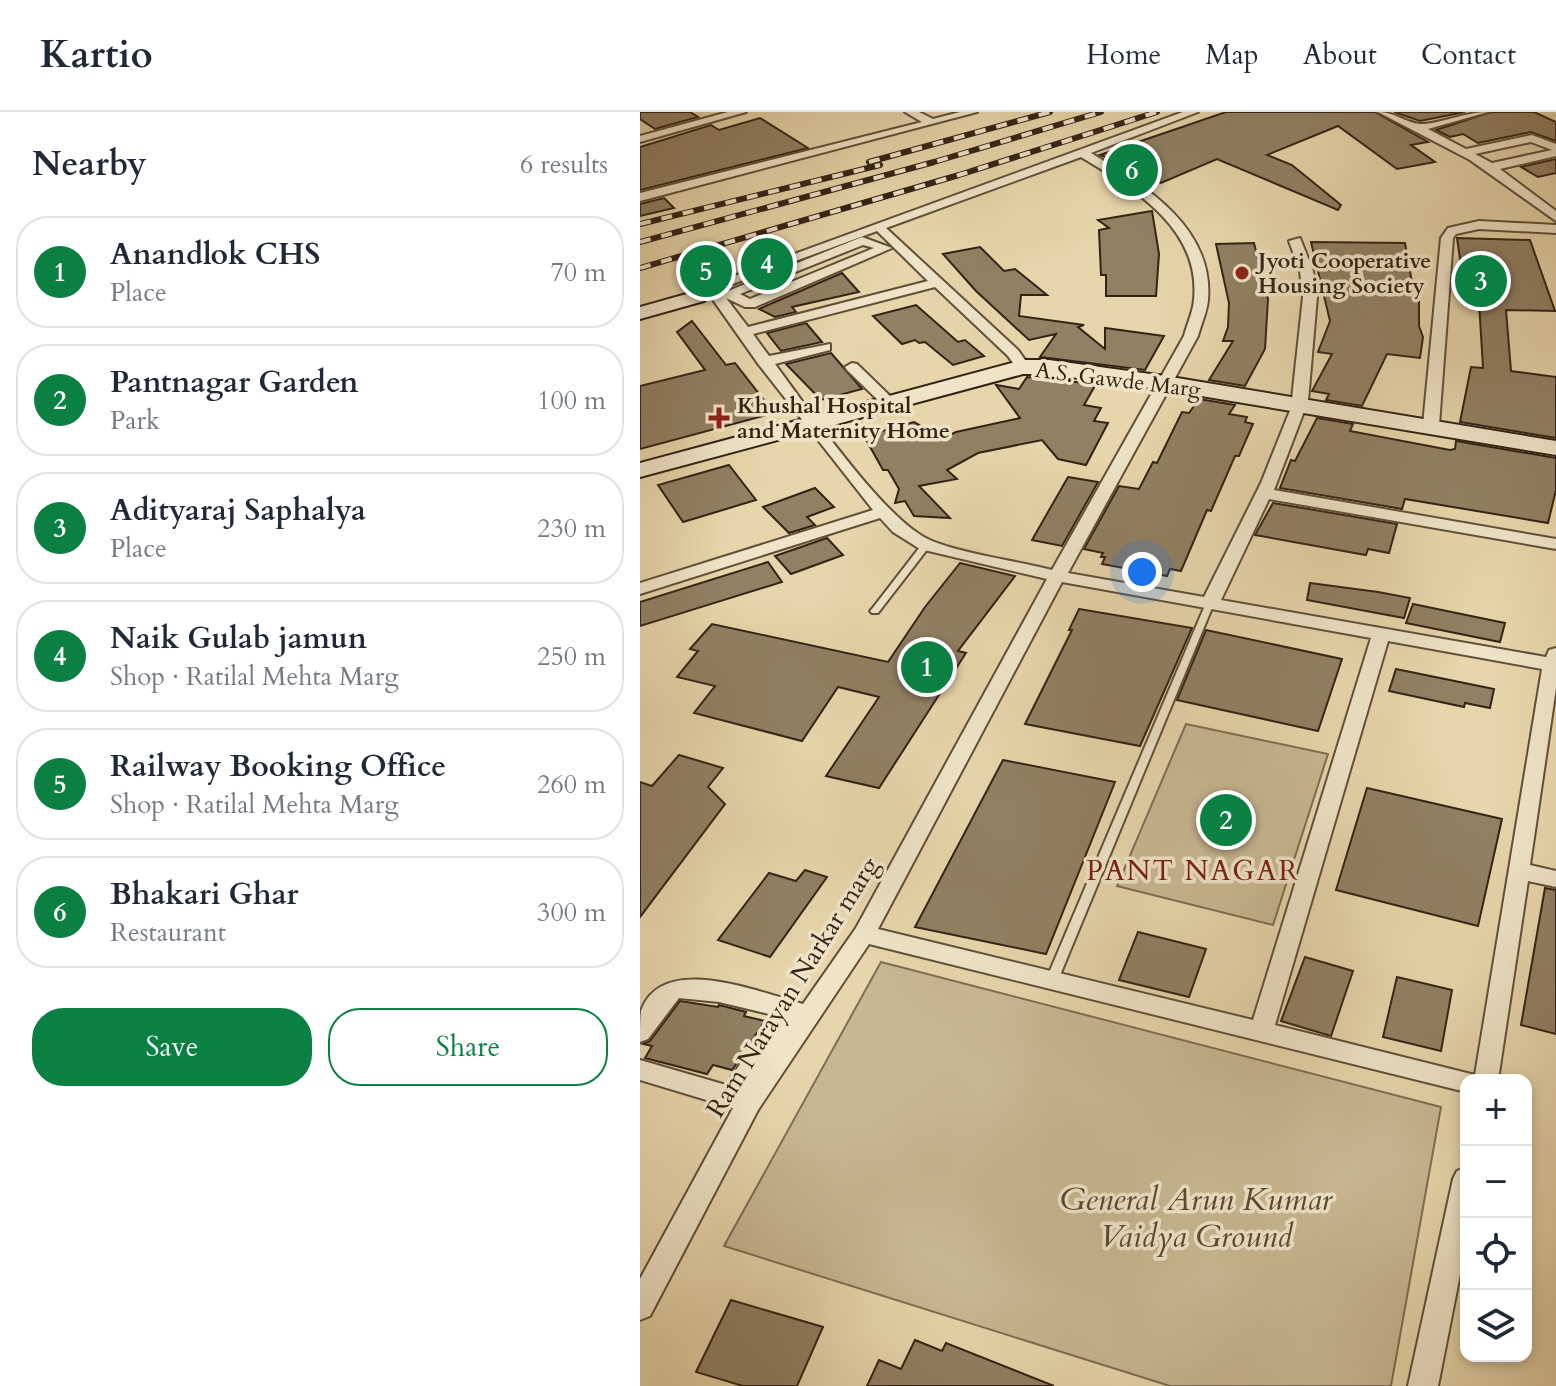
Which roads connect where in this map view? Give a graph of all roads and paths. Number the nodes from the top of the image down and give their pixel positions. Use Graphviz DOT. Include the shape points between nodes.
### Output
graph roads {
  1 [pos="741,112"];
  2 [pos="910,112"];
  3 [pos="972,112"];
  4 [pos="1193,112"];
  5 [pos="1383,112"];
  6 [pos="1483,112"];
  7 [pos="932,123"];
  8 [pos="1418,128"];
  9 [pos="640,139"];
  10 [pos="1556,151"];
  11 [pos="1083,153"];
  12 [pos="1462,153"];
  13 [pos="1487,168"];
  14 [pos="640,197"];
  15 [pos="1556,217"];
  16 [pos="880,228"];
  17 [pos="1556,229"];
  18 [pos="1295,241"];
  19 [pos="741,283"];
  20 [pos="935,283"];
  21 [pos="721,295"];
  22 [pos="640,303"];
  23 [pos="640,313"];
  24 [pos="742,333"];
  25 [pos="825,347"];
  26 [pos="764,362"];
  27 [pos="852,367"];
  28 [pos="1023,367"];
  29 [pos="1165,383"];
  30 [pos="887,401"];
  31 [pos="1300,405"];
  32 [pos="810,422"];
  33 [pos="1431,425"];
  34 [pos="1556,448"];
  35 [pos="640,470"];
  36 [pos="1262,493"];
  37 [pos="883,512"];
  38 [pos="1556,544"];
  39 [pos="926,545"];
  40 [pos="1057,576"];
  41 [pos="640,589"];
  42 [pos="1210,603"];
  43 [pos="875,611"];
  44 [pos="1381,634"];
  45 [pos="1555,658"];
  46 [pos="1519,871"];
  47 [pos="1556,879"];
  48 [pos="864,934"];
  49 [pos="1052,980"];
  50 [pos="799,1012"];
  51 [pos="640,1032"];
  52 [pos="1261,1032"];
  53 [pos="640,1070"];
  54 [pos="1487,1074"];
  55 [pos="1460,1081"];
  56 [pos="741,1099"];
  57 [pos="1460,1208"];
  58 [pos="640,1307"];
  59 [pos="1423,1386"];
  1 -- 9 [label="street"];
  2 -- 7 [label="street"];
  3 -- 7 [label="street"];
  4 -- 11 [label="street"];
  5 -- 8 [label="street"];
  6 -- 8 [label="street"];
  7 -- 14 [label="street"];
  8 -- 12 [label="street"];
  10 -- 12 [label="street" via="1532,138"];
  10 -- 13 [label="street"];
  11 -- 16 [label="street"];
  11 -- 29 [label="street, Ram Narayan Narkar marg" via="1142,188 1171,214 1190,243 1201,300 1191,336"];
  12 -- 13 [label="street"];
  13 -- 15 [label="street" via="1535,197"];
  16 -- 19 [label="street"];
  16 -- 20 [label="street"];
  17 -- 33 [label="street" via="1479,225 1452,231 1447,238"];
  18 -- 31 [label="street" via="1309,270 1310,300"];
  19 -- 21 [label="street"];
  19 -- 21 [label="street" via="862,241 886,248 752,303"];
  20 -- 24 [label="street"];
  20 -- 28 [label="street"];
  21 -- 22 [label="street"];
  21 -- 23 [label="street"];
  21 -- 24 [label="street"];
  24 -- 26 [label="street"];
  25 -- 26 [label="street"];
  26 -- 32 [label="street"];
  27 -- 30 [label="street"];
  28 -- 29 [label="street, A.S. Gawde Marg"];
  28 -- 30 [label="street, A.S. Gawde Marg"];
  29 -- 31 [label="street, A.S. Gawde Marg"];
  29 -- 40 [label="street, Ram Narayan Narkar marg"];
  30 -- 32 [label="street, A.S. Gawde Marg"];
  31 -- 33 [label="street, A.S. Gawde Marg"];
  31 -- 36 [label="street"];
  32 -- 35 [label="street, A.S. Gawde Marg"];
  32 -- 37 [label="street"];
  33 -- 34 [label="street, A.S. Gawde Marg"];
  36 -- 38 [label="street"];
  36 -- 42 [label="street"];
  37 -- 39 [label="street"];
  37 -- 41 [label="street"];
  39 -- 40 [label="street"];
  39 -- 43 [label="lane"];
  40 -- 42 [label="street"];
  40 -- 48 [label="street, Ram Narayan Narkar marg"];
  42 -- 44 [label="street"];
  42 -- 49 [label="lane"];
  44 -- 45 [label="street"];
  44 -- 52 [label="street"];
  45 -- 46 [label="street"];
  46 -- 47 [label="street"];
  46 -- 54 [label="street"];
  48 -- 49 [label="street"];
  48 -- 50 [label="street, Ram Narayan Narkar marg"];
  49 -- 52 [label="street"];
  50 -- 51 [label="street" via="678,987"];
  50 -- 56 [label="street, Ram Narayan Narkar marg"];
  52 -- 55 [label="street"];
  53 -- 56 [label="street"];
  56 -- 58 [label="street, Ram Narayan Narkar marg"];
  57 -- 59 [label="street"];
}
